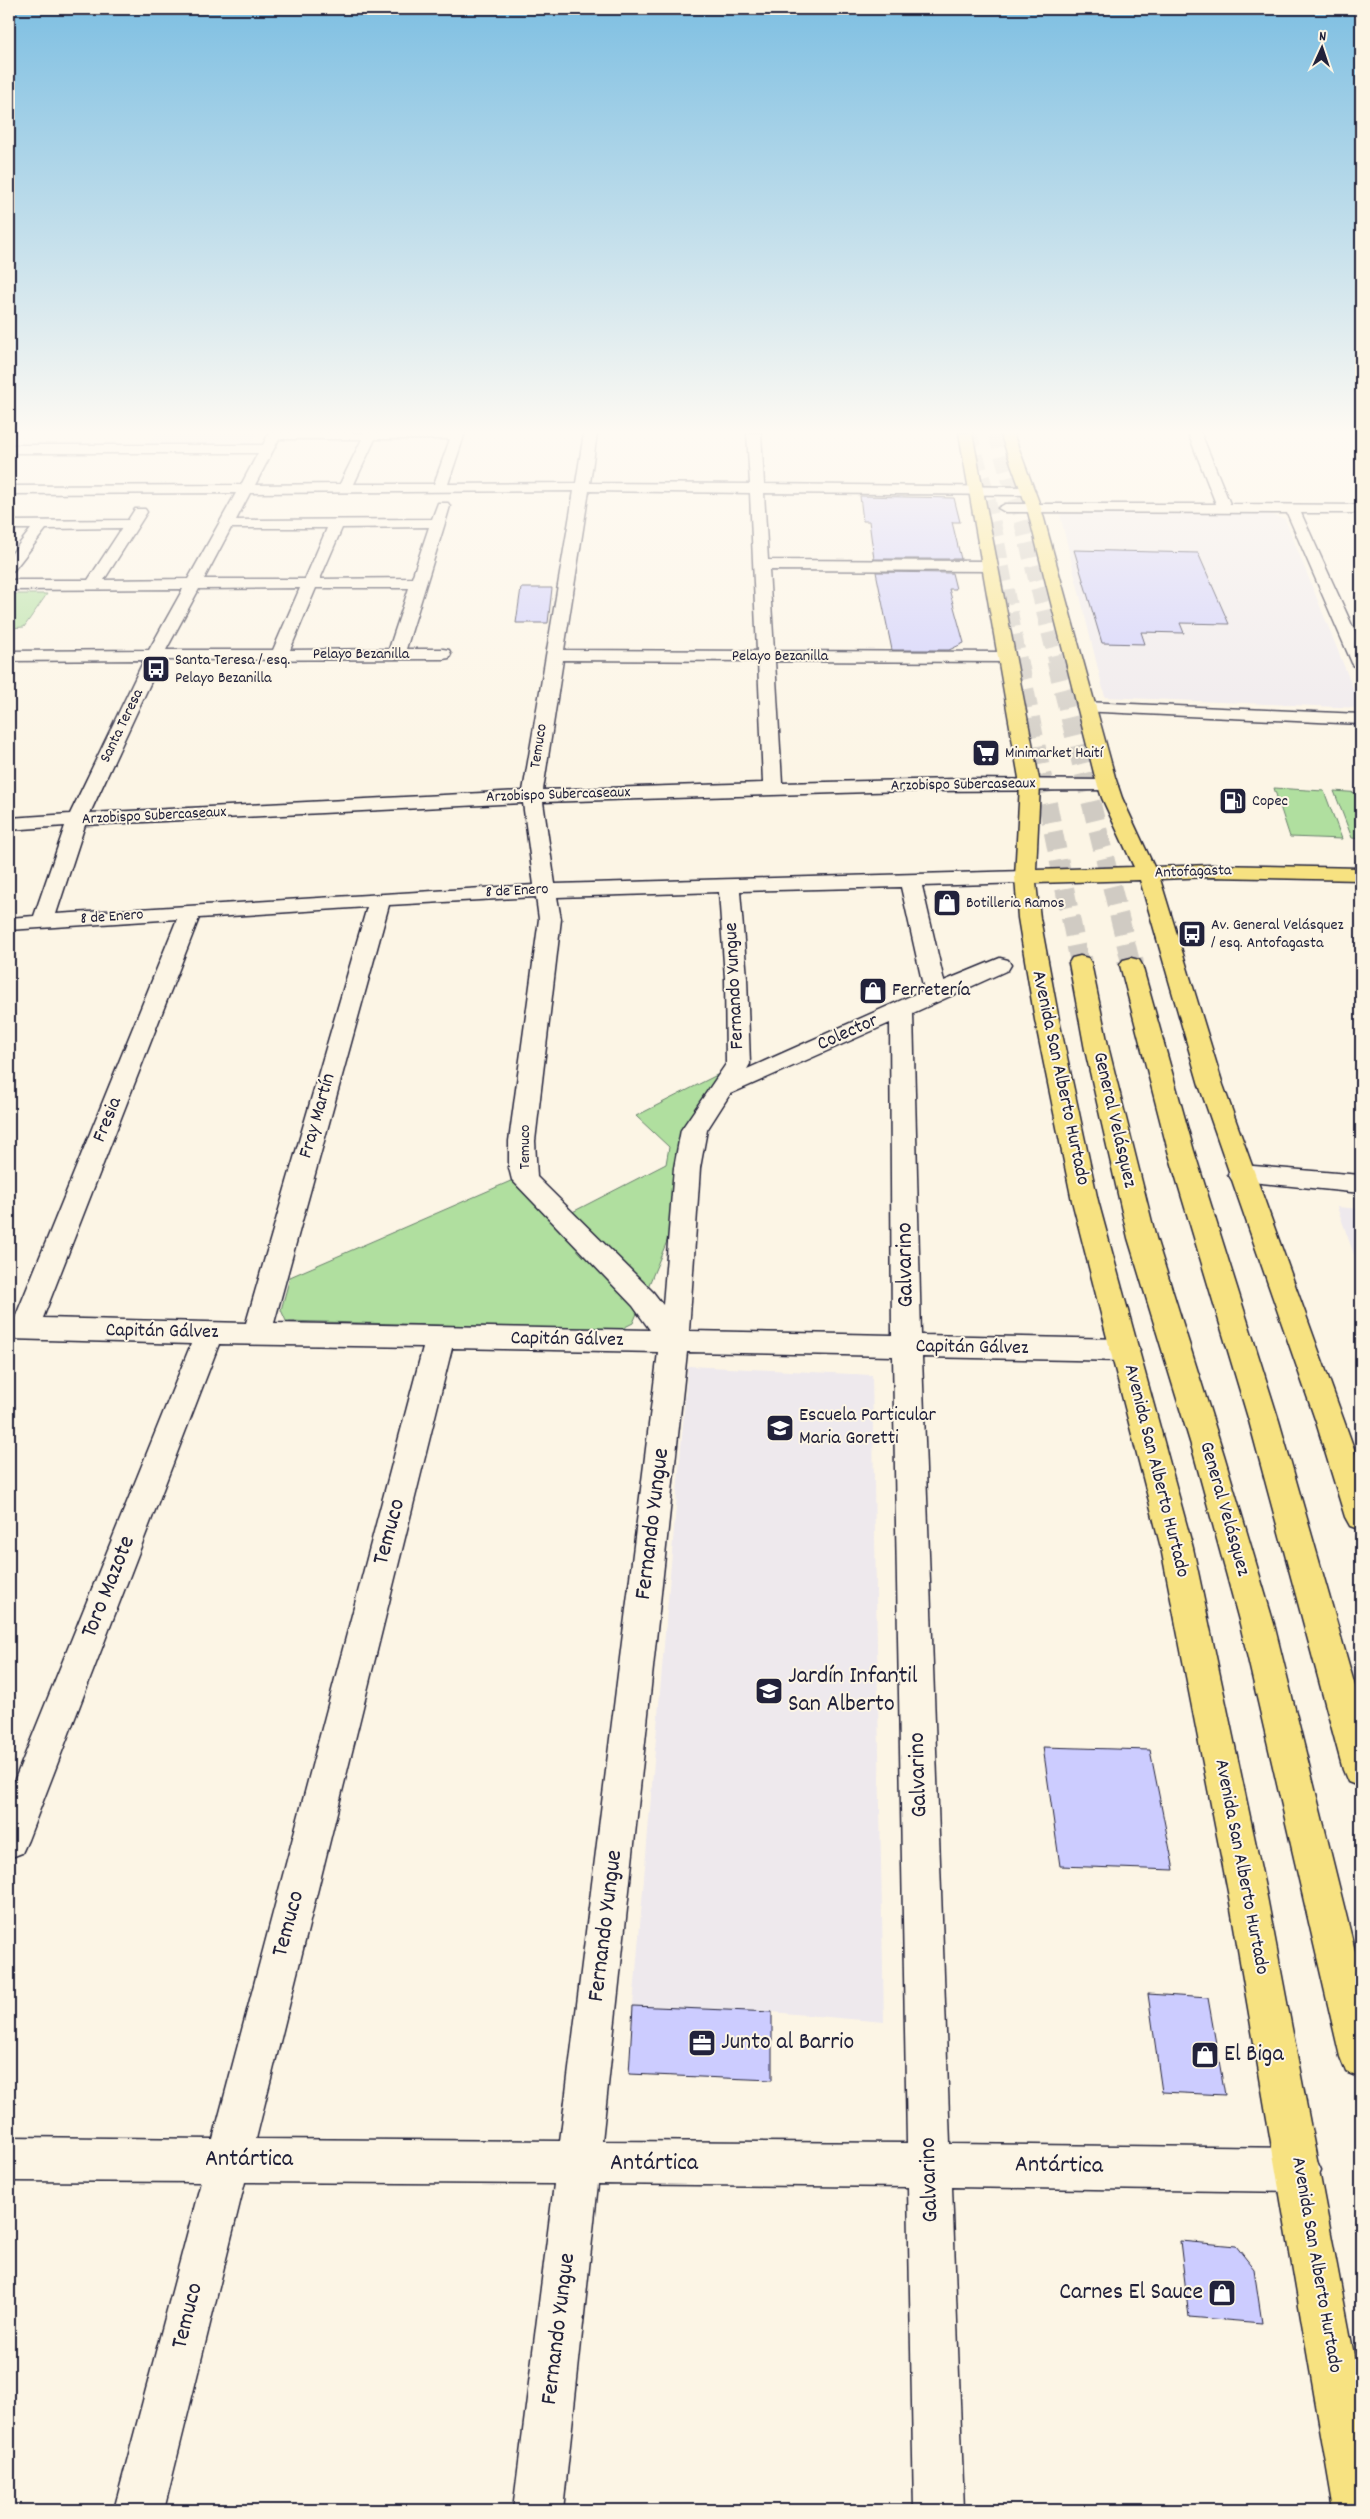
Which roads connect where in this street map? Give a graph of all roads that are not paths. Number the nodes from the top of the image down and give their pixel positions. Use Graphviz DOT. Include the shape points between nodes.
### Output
graph roads {
  1 [pos="22,551"];
  2 [pos="115,551"];
  3 [pos="212,551"];
  4 [pos="325,551"];
  5 [pos="429,551"];
  6 [pos="572,551"];
  7 [pos="760,551"];
  8 [pos="987,551"];
  9 [pos="1045,551"];
  10 [pos="1311,551"];
  11 [pos="761,565"];
  12 [pos="990,566"];
  13 [pos="9,567"];
  14 [pos="418,583"];
  15 [pos="93,584"];
  16 [pos="194,584"];
  17 [pos="310,584"];
  18 [pos="9,585"];
  19 [pos="396,654"];
  20 [pos="443,654"];
  21 [pos="279,655"];
  22 [pos="554,655"];
  23 [pos="9,656"];
  24 [pos="156,656"];
  25 [pos="766,656"];
  26 [pos="1007,656"];
  27 [pos="1361,663"];
  28 [pos="1086,707"];
  29 [pos="1361,719"];
  30 [pos="1030,784"];
  31 [pos="1108,786"];
  32 [pos="773,789"];
  33 [pos="532,796"];
  34 [pos="77,820"];
  35 [pos="9,824"];
  36 [pos="1137,851"];
  37 [pos="1211,871"];
  38 [pos="1149,874"];
  39 [pos="1361,874"];
  40 [pos="1025,877"];
  41 [pos="910,879"];
  42 [pos="729,884"];
  43 [pos="546,890"];
  44 [pos="380,899"];
  45 [pos="192,911"];
  46 [pos="43,921"];
  47 [pos="9,924"];
  48 [pos="1080,963"];
  49 [pos="1000,965"];
  50 [pos="1130,965"];
  51 [pos="936,994"];
  52 [pos="901,1009"];
  53 [pos="724,1088"];
  54 [pos="1241,1174"];
  55 [pos="1361,1184"];
  56 [pos="17,1329"];
  57 [pos="257,1333"];
  58 [pos="208,1334"];
  59 [pos="440,1338"];
  60 [pos="674,1342"];
  61 [pos="907,1347"];
  62 [pos="1125,1350"];
  63 [pos="1361,1517"];
  64 [pos="1361,1770"];
  65 [pos="9,1840"];
  66 [pos="1361,2057"];
  67 [pos="9,2158"];
  68 [pos="228,2160"];
  69 [pos="579,2163"];
  70 [pos="930,2165"];
  71 [pos="1299,2170"];
  72 [pos="139,2510"];
  73 [pos="538,2510"];
  74 [pos="939,2510"];
  75 [pos="1360,2510"];
  1 -- 13 [label="street"];
  2 -- 15 [label="street"];
  3 -- 16 [label="street, Santa Teresa"];
  4 -- 17 [label="street"];
  5 -- 14 [label="street"];
  6 -- 22 [label="street, Temuco"];
  7 -- 11 [label="street"];
  8 -- 12 [label="main road, Avenida San Alberto Hurtado"];
  9 -- 28 [label="main road"];
  10 -- 27 [label="street"];
  11 -- 12 [label="street"];
  11 -- 25 [label="street"];
  12 -- 26 [label="main road, Avenida San Alberto Hurtado"];
  14 -- 17 [label="street"];
  14 -- 19 [label="street"];
  15 -- 16 [label="street"];
  15 -- 18 [label="street"];
  16 -- 17 [label="street"];
  16 -- 24 [label="street, Santa Teresa"];
  17 -- 21 [label="street"];
  19 -- 20 [label="street, Pelayo Bezanilla"];
  19 -- 21 [label="street, Pelayo Bezanilla"];
  21 -- 24 [label="street, Pelayo Bezanilla"];
  22 -- 25 [label="street, Pelayo Bezanilla"];
  22 -- 33 [label="street, Temuco"];
  23 -- 24 [label="street, Pelayo Bezanilla"];
  24 -- 34 [label="street, Santa Teresa"];
  25 -- 26 [label="street, Pelayo Bezanilla"];
  25 -- 32 [label="street"];
  26 -- 30 [label="main road, Avenida San Alberto Hurtado"];
  28 -- 29 [label="street"];
  28 -- 31 [label="main road"];
  30 -- 31 [label="street, Arzobispo Subercaseaux"];
  30 -- 32 [label="street, Arzobispo Subercaseaux"];
  30 -- 40 [label="main road, Avenida San Alberto Hurtado"];
  31 -- 36 [label="main road"];
  32 -- 33 [label="street, Arzobispo Subercaseaux"];
  33 -- 34 [label="street, Arzobispo Subercaseaux"];
  33 -- 43 [label="street, Temuco"];
  34 -- 35 [label="street, Arzobispo Subercaseaux"];
  34 -- 46 [label="street, Santa Teresa"];
  36 -- 37 [label="main road"];
  36 -- 38 [label="main road"];
  37 -- 38 [label="main road, Antofagasta"];
  37 -- 39 [label="main road, Antofagasta"];
  38 -- 40 [label="main road, Antofagasta"];
  38 -- 54 [label="main road"];
  40 -- 41 [label="street, 8 de Enero"];
  40 -- 62 [label="main road, Avenida San Alberto Hurtado" via="1036,963 1069,1133"];
  41 -- 42 [label="street, 8 de Enero"];
  41 -- 51 [label="street"];
  42 -- 43 [label="street, 8 de Enero"];
  42 -- 53 [label="street, Fernando Yungue" via="738,1064"];
  43 -- 44 [label="street, 8 de Enero"];
  43 -- 60 [label="street, Temuco" via="550,918 522,1141 525,1180 643,1299"];
  44 -- 45 [label="street, 8 de Enero"];
  44 -- 57 [label="street, Fray Martín"];
  45 -- 46 [label="street, 8 de Enero"];
  45 -- 56 [label="street, Fresia"];
  46 -- 47 [label="street, 8 de Enero"];
  48 -- 66 [label="main road, General Velásquez" via="1097,1050 1142,1238 1257,1624"];
  49 -- 51 [label="street, Colector"];
  50 -- 64 [label="main road" via="1181,1151 1264,1421"];
  51 -- 52 [label="street, Colector"];
  52 -- 53 [label="street, Colector"];
  52 -- 61 [label="street, Galvarino"];
  53 -- 60 [label="street, Fernando Yungue" via="694,1130 687,1168"];
  54 -- 55 [label="street"];
  54 -- 63 [label="main road" via="1331,1422"];
  56 -- 58 [label="street, Capitán Gálvez"];
  57 -- 58 [label="street, Capitán Gálvez"];
  57 -- 59 [label="street, Capitán Gálvez"];
  58 -- 65 [label="street, Toro Mazote"];
  59 -- 60 [label="street, Capitán Gálvez"];
  59 -- 68 [label="street, Temuco"];
  60 -- 61 [label="street, Capitán Gálvez"];
  60 -- 69 [label="street, Fernando Yungue"];
  61 -- 62 [label="street, Capitán Gálvez"];
  61 -- 70 [label="street, Galvarino"];
  62 -- 71 [label="main road, Avenida San Alberto Hurtado" via="1177,1548"];
  67 -- 68 [label="street, Antártica"];
  68 -- 69 [label="street, Antártica"];
  68 -- 72 [label="street, Temuco"];
  69 -- 70 [label="street, Antártica"];
  69 -- 73 [label="street, Fernando Yungue"];
  70 -- 71 [label="street, Antártica"];
  70 -- 74 [label="street, Galvarino"];
  71 -- 75 [label="main road, Avenida San Alberto Hurtado"];
}
